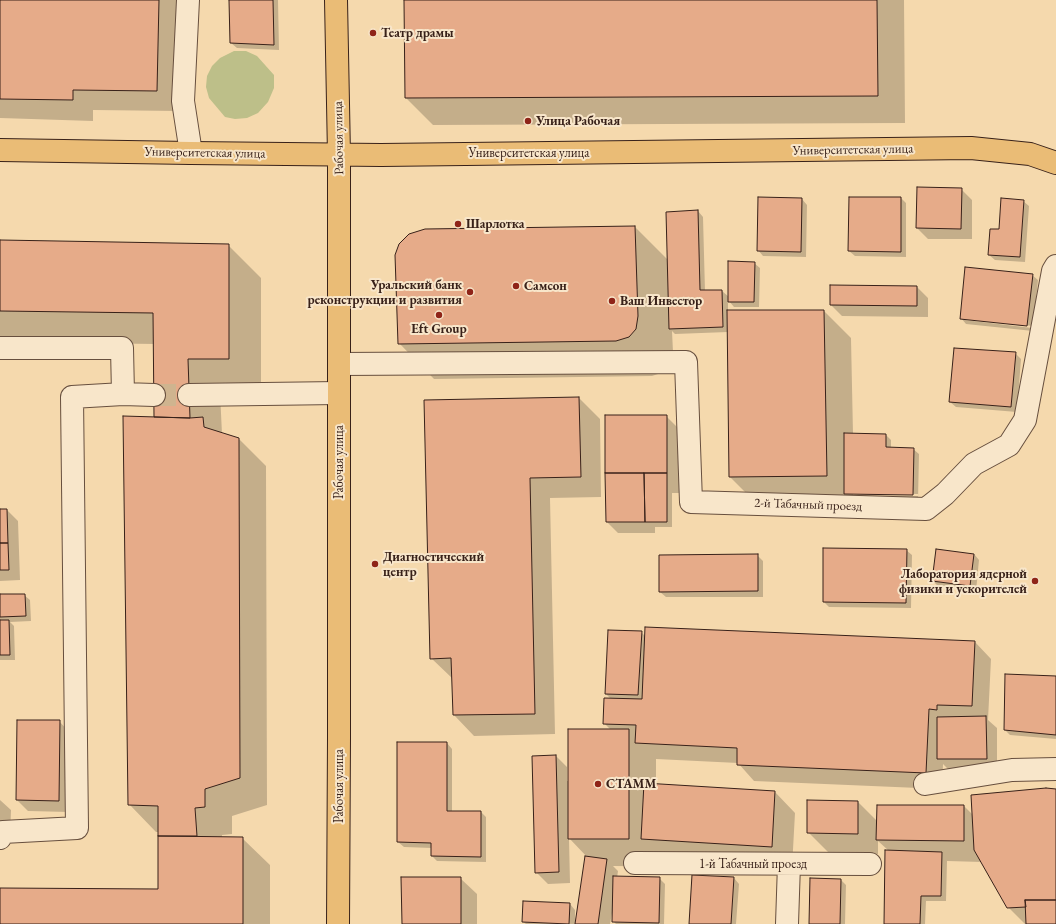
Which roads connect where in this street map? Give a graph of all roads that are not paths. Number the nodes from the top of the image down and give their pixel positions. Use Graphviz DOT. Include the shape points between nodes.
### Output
graph roads {
  1 [pos="188,0"];
  2 [pos="336,0"];
  3 [pos="0,150"];
  4 [pos="191,153"];
  5 [pos="339,155"];
  6 [pos="1056,163"];
  7 [pos="1056,266"];
  8 [pos="0,348"];
  9 [pos="339,364"];
  10 [pos="338,393"];
  11 [pos="123,394"];
  12 [pos="154,395"];
  13 [pos="189,395"];
  14 [pos="1056,769"];
  15 [pos="925,784"];
  16 [pos="0,838"];
  17 [pos="635,863"];
  18 [pos="789,864"];
  19 [pos="870,864"];
  20 [pos="338,924"];
  21 [pos="787,924"];
  1 -- 4 [label="street" via="183,101"];
  2 -- 5 [label="main road, Рабочая улица"];
  3 -- 4 [label="main road, Университетская улица"];
  4 -- 5 [label="main road, Университетская улица"];
  5 -- 6 [label="main road, Университетская улица" via="971,148 1030,154"];
  5 -- 9 [label="main road, Рабочая улица"];
  7 -- 9 [label="street, 2-й Табачный проезд" via="1025,420 1009,445 974,464 945,494 926,509 691,502 686,362"];
  8 -- 11 [label="street" via="122,348"];
  9 -- 10 [label="main road, Рабочая улица"];
  10 -- 13 [label="street"];
  10 -- 20 [label="main road, Рабочая улица"];
  11 -- 12 [label="street"];
  11 -- 16 [label="street" via="72,397 77,828 3,832"];
  14 -- 15 [label="street" via="1012,770"];
  17 -- 18 [label="street, 1-й Табачный проезд"];
  18 -- 19 [label="street, 1-й Табачный проезд"];
  18 -- 21 [label="street"];
}
